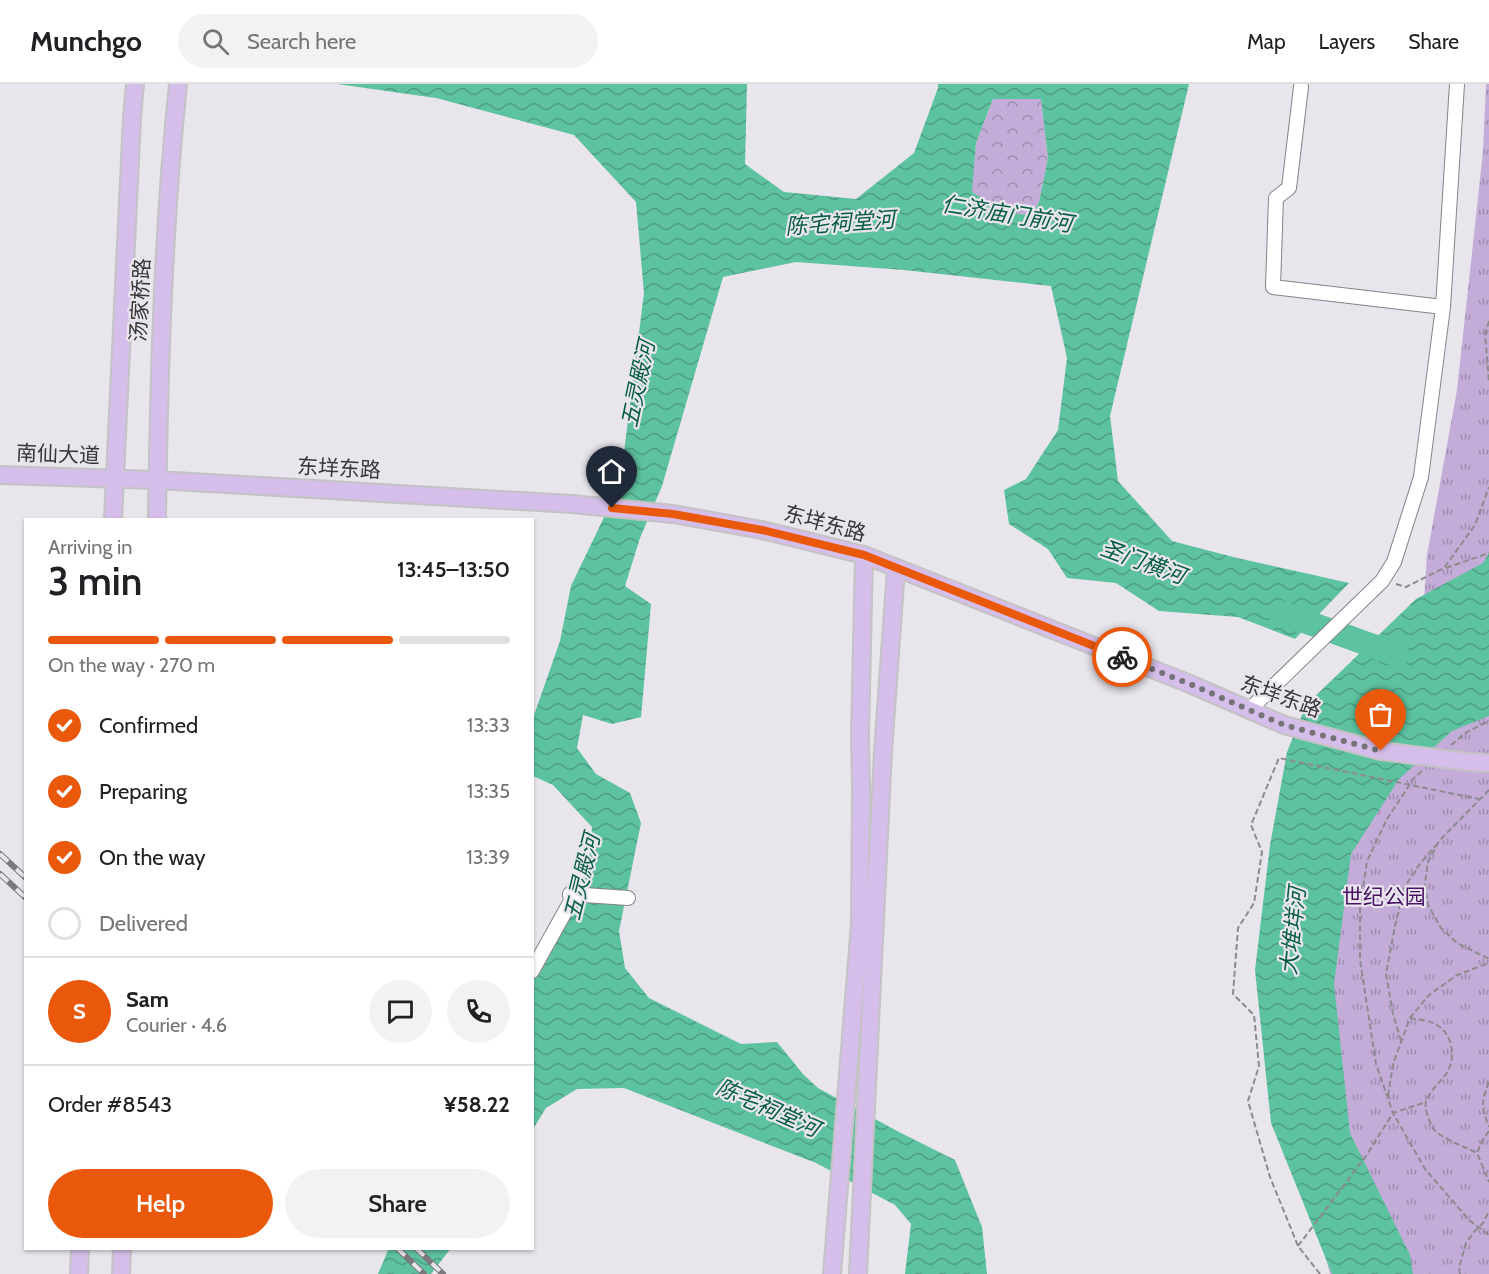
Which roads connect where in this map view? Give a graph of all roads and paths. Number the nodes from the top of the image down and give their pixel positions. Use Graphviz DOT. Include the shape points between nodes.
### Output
graph roads {
  1 [pos="135,84"];
  2 [pos="178,84"];
  3 [pos="1457,84"];
  4 [pos="1301,87"];
  5 [pos="1443,307"];
  6 [pos="1489,321"];
  7 [pos="1489,382"];
  8 [pos="0,475"];
  9 [pos="116,478"];
  10 [pos="157,480"];
  11 [pos="1489,487"];
  12 [pos="113,518"];
  13 [pos="157,518"];
  14 [pos="1489,553"];
  15 [pos="864,555"];
  16 [pos="1444,568"];
  17 [pos="896,569"];
  18 [pos="1382,581"];
  19 [pos="1249,710"];
  20 [pos="1489,721"];
  21 [pos="1450,747"];
  22 [pos="1489,763"];
  23 [pos="1423,770"];
  24 [pos="1410,784"];
  25 [pos="1489,790"];
  26 [pos="1479,799"];
  27 [pos="1439,841"];
  28 [pos="628,898"];
  29 [pos="1489,961"];
  30 [pos="534,968"];
  31 [pos="1410,1018"];
  32 [pos="1401,1041"];
  33 [pos="1489,1082"];
  34 [pos="1387,1097"];
  35 [pos="1426,1102"];
  36 [pos="1393,1113"];
  37 [pos="1489,1129"];
  38 [pos="1477,1153"];
  39 [pos="1489,1182"];
  40 [pos="1489,1210"];
  41 [pos="1479,1227"];
  42 [pos="1489,1234"];
  43 [pos="1298,1246"];
  44 [pos="80,1250"];
  45 [pos="122,1250"];
  46 [pos="79,1274"];
  47 [pos="121,1274"];
  48 [pos="832,1274"];
  49 [pos="858,1274"];
  50 [pos="1320,1274"];
  51 [pos="1460,1274"];
  1 -- 9 [label="main road, 汤家桥路"];
  2 -- 10 [label="main road, 汤家桥路" via="160,328"];
  3 -- 5 [label="street"];
  4 -- 5 [label="street" via="1289,188 1276,198 1273,286"];
  5 -- 18 [label="street" via="1421,477 1394,562"];
  6 -- 7 [label="path" via="1485,334"];
  8 -- 9 [label="main road, 南仙大道"];
  9 -- 10 [label="main road, 东垟东路"];
  9 -- 12 [label="main road, 汤家桥路"];
  10 -- 13 [label="main road, 汤家桥路"];
  10 -- 15 [label="main road, 东垟东路" via="572,504 673,514 762,530"];
  11 -- 16 [label="path" via="1475,525"];
  14 -- 16 [label="path"];
  15 -- 17 [label="main road, 东垟东路"];
  15 -- 48 [label="main road" via="860,924"];
  16 -- 18 [label="path" via="1406,587"];
  17 -- 19 [label="main road, 东垟东路"];
  17 -- 49 [label="main road" via="883,751"];
  18 -- 19 [label="street"];
  19 -- 22 [label="main road, 东垟东路, bridge" via="1284,725 1381,751"];
  20 -- 21 [label="path" via="1467,732"];
  23 -- 24 [label="path"];
  24 -- 26 [label="path"];
  24 -- 34 [label="path" via="1387,819 1367,861 1360,908 1360,960 1376,1064"];
  24 -- 43 [label="path" via="1279,758 1251,825 1262,852 1254,903 1238,928 1233,994 1254,1015 1259,1066 1248,1101 1270,1177"];
  25 -- 26 [label="path"];
  26 -- 27 [label="path"];
  27 -- 29 [label="path" via="1428,862 1428,905 1441,928 1457,943"];
  27 -- 32 [label="path" via="1404,888 1395,926 1386,974"];
  28 -- 30 [label="street" via="570,894 572,901"];
  29 -- 31 [label="path" via="1457,975 1429,995"];
  31 -- 32 [label="path"];
  31 -- 35 [label="path" via="1436,1025 1448,1036 1452,1051 1448,1070"];
  32 -- 34 [label="path"];
  33 -- 37 [label="path" via="1482,1101"];
  34 -- 36 [label="path"];
  35 -- 36 [label="path"];
  35 -- 38 [label="path" via="1433,1129"];
  36 -- 41 [label="path" via="1425,1169"];
  36 -- 43 [label="path" via="1366,1156"];
  37 -- 38 [label="path"];
  38 -- 39 [label="path"];
  40 -- 41 [label="path"];
  41 -- 42 [label="path"];
  41 -- 51 [label="path" via="1466,1243"];
  43 -- 50 [label="path"];
  44 -- 46 [label="main road"];
  45 -- 47 [label="main road"];
}
